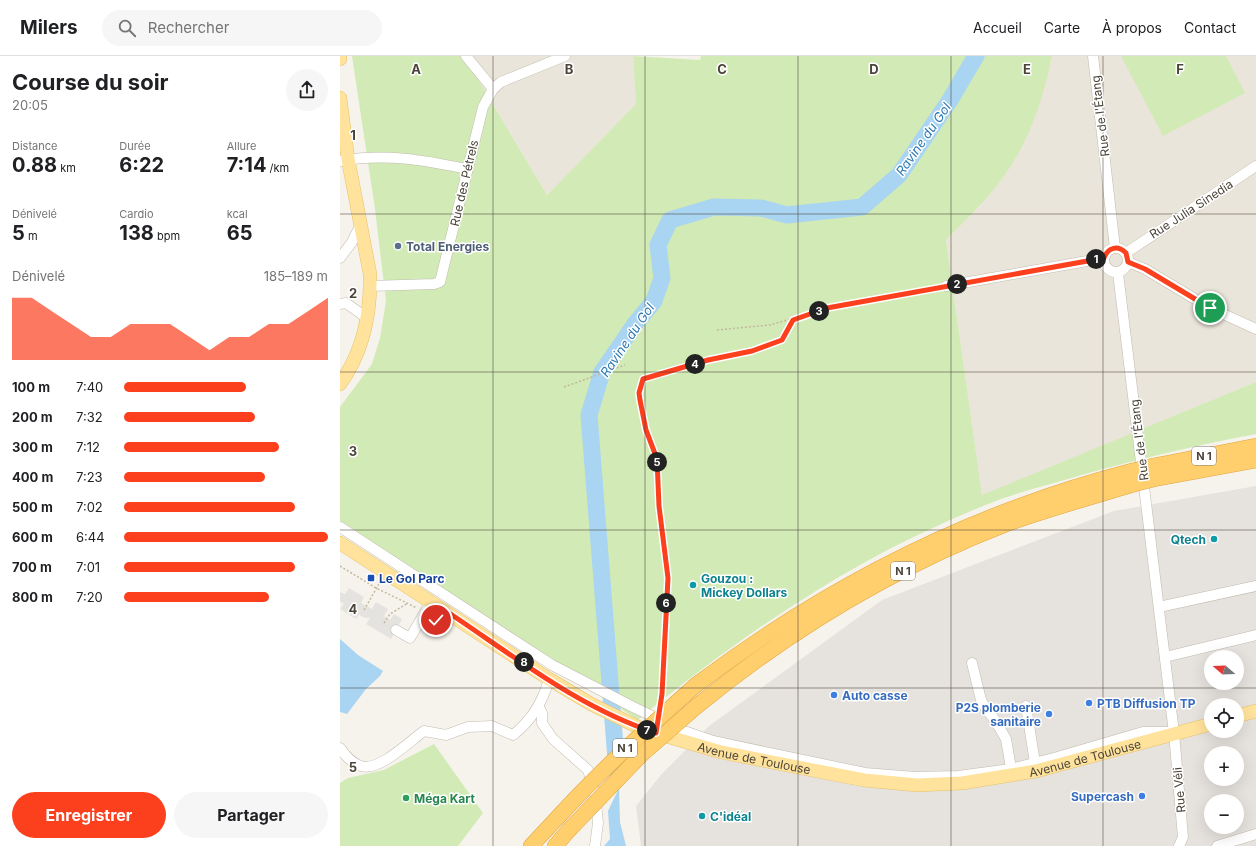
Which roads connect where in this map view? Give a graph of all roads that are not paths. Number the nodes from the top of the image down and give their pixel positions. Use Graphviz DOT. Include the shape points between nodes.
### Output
graph roads {
  1 [pos="340,56"];
  2 [pos="466,56"];
  3 [pos="565,56"];
  4 [pos="1093,56"];
  5 [pos="340,59"];
  6 [pos="493,89"];
  7 [pos="340,98"];
  8 [pos="344,160"];
  9 [pos="1256,166"];
  10 [pos="467,169"];
  11 [pos="361,224"];
  12 [pos="1115,248"];
  13 [pos="340,258"];
  14 [pos="1104,258"];
  15 [pos="1127,258"];
  16 [pos="1118,272"];
  17 [pos="370,286"];
  18 [pos="946,286"];
  19 [pos="340,304"];
  20 [pos="367,318"];
  21 [pos="1256,329"];
  22 [pos="340,384"];
  23 [pos="1256,446"];
  24 [pos="1256,460"];
  25 [pos="1153,473"];
  26 [pos="1133,478"];
  27 [pos="340,527"];
  28 [pos="341,543"];
  29 [pos="1256,586"];
  30 [pos="428,607"];
  31 [pos="1159,607"];
  32 [pos="396,630"];
  33 [pos="1256,635"];
  34 [pos="1165,657"];
  35 [pos="972,663"];
  36 [pos="550,679"];
  37 [pos="1026,706"];
  38 [pos="539,707"];
  39 [pos="1256,711"];
  40 [pos="1244,714"];
  41 [pos="1204,726"];
  42 [pos="1174,733"];
  43 [pos="340,748"];
  44 [pos="1035,767"];
  45 [pos="1012,772"];
  46 [pos="560,816"];
  47 [pos="1256,834"];
  48 [pos="1182,843"];
  49 [pos="531,846"];
  50 [pos="536,846"];
  51 [pos="555,846"];
  52 [pos="595,846"];
  53 [pos="1217,846"];
  1 -- 5 [label="main road"];
  2 -- 6 [label="street"];
  3 -- 6 [label="street, Rue des Pétrels" via="501,82"];
  4 -- 12 [label="street, Rue de l'Étang"];
  6 -- 10 [label="street, Rue des Pétrels" via="483,107"];
  7 -- 8 [label="main road"];
  8 -- 10 [label="street" via="371,156 405,158"];
  8 -- 11 [label="main road"];
  9 -- 15 [label="street, Rue Julia Sinedia"];
  10 -- 17 [label="street, Rue des Pétrels" via="440,282"];
  11 -- 13 [label="street"];
  11 -- 17 [label="main road"];
  12 -- 14 [label="street" via="1110,249"];
  12 -- 15 [label="street" via="1119,248"];
  14 -- 16 [label="street" via="1106,268 1114,273"];
  14 -- 18 [label="street"];
  15 -- 16 [label="street" via="1124,270"];
  15 -- 21 [label="street" via="1210,308"];
  16 -- 31 [label="street, Rue de l'Étang"];
  17 -- 20 [label="main road"];
  19 -- 20 [label="street" via="346,303"];
  20 -- 22 [label="main road" via="358,354"];
  23 -- 25 [label="highway, N 1"];
  24 -- 25 [label="highway, N 1"];
  25 -- 26 [label="highway, N 1, bridge"];
  26 -- 46 [label="highway, N 1, bridge" via="1087,483 1029,502 920,547 827,597 755,643 696,686 634,740"];
  26 -- 51 [label="highway, N 1, bridge" via="1006,525 929,558 839,605 783,640 734,676 642,754"];
  27 -- 45 [label="street" via="552,665 633,708 684,731 713,741 865,773 915,777"];
  28 -- 30 [label="main road, Avenue de Toulouse"];
  29 -- 31 [label="street"];
  30 -- 32 [label="street" via="410,638"];
  30 -- 36 [label="main road, Avenue de Toulouse"];
  31 -- 34 [label="street, Rue de l'Étang"];
  33 -- 34 [label="street"];
  34 -- 42 [label="street, Rue de l'Étang"];
  35 -- 45 [label="street" via="986,710 1006,739"];
  36 -- 38 [label="street"];
  36 -- 45 [label="main road, Avenue de Toulouse" via="591,704 642,729 722,752 864,780 917,785 962,783"];
  37 -- 44 [label="street"];
  38 -- 43 [label="street" via="513,735 492,726 468,727 446,735 424,731 378,765 361,766 348,759"];
  38 -- 52 [label="street" via="542,723 553,739 588,770 595,793 598,824"];
  39 -- 40 [label="main road"];
  41 -- 42 [label="main road, Avenue de Toulouse"];
  42 -- 44 [label="main road, Avenue de Toulouse"];
  42 -- 48 [label="street, Rue Véli"];
  44 -- 45 [label="main road, Avenue de Toulouse"];
  46 -- 49 [label="highway"];
  46 -- 50 [label="highway, N 1"];
  47 -- 53 [label="street"];
}
